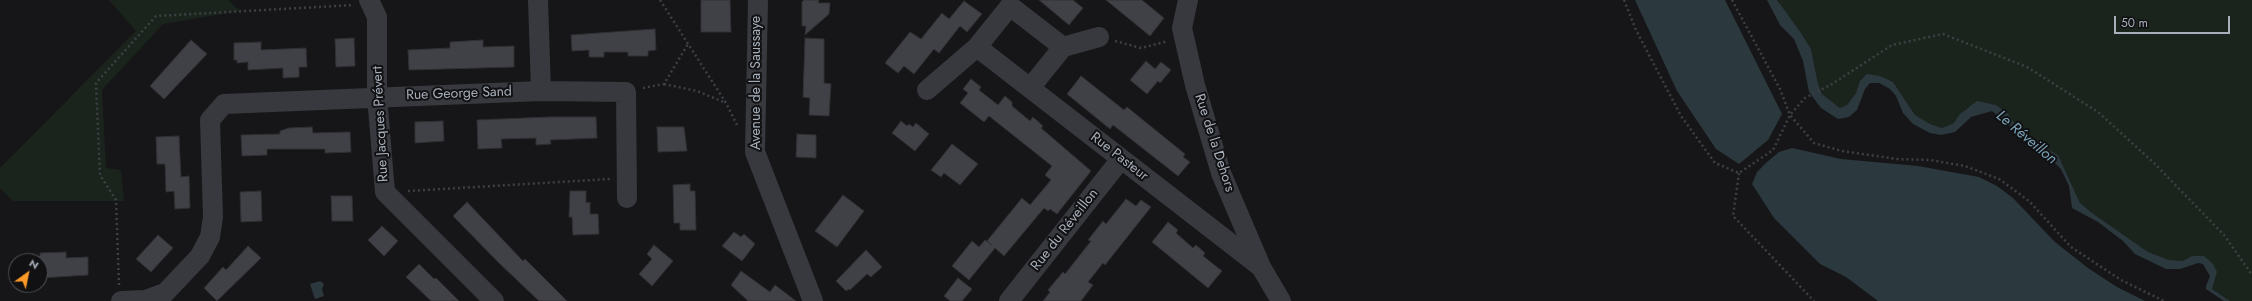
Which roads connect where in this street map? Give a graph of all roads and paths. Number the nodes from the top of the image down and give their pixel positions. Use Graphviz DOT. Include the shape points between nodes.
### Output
graph roads {
  1 [pos="538,0"];
  2 [pos="660,0"];
  3 [pos="758,0"];
  4 [pos="1188,0"];
  5 [pos="1624,0"];
  6 [pos="1732,0"];
  7 [pos="371,2"];
  8 [pos="1184,36"];
  9 [pos="1099,37"];
  10 [pos="688,44"];
  11 [pos="977,47"];
  12 [pos="1063,47"];
  13 [pos="664,84"];
  14 [pos="1030,88"];
  15 [pos="927,90"];
  16 [pos="541,91"];
  17 [pos="626,92"];
  18 [pos="377,96"];
  19 [pos="726,103"];
  20 [pos="1790,115"];
  21 [pos="739,129"];
  22 [pos="1121,159"];
  23 [pos="1739,173"];
  24 [pos="627,178"];
  25 [pos="385,192"];
  26 [pos="627,198"];
  27 [pos="1261,266"];
  28 [pos="2252,275"];
  29 [pos="120,297"];
  30 [pos="494,301"];
  31 [pos="813,301"];
  32 [pos="1009,301"];
  33 [pos="1281,301"];
  34 [pos="1814,301"];
  35 [pos="2164,301"];
  1 -- 16 [label="street"];
  2 -- 10 [label="path"];
  3 -- 31 [label="street, Avenue de la Saussaye" via="755,152"];
  4 -- 8 [label="street, Rue de la Dehors" via="1182,28"];
  5 -- 23 [label="path" via="1636,30 1681,116 1715,162"];
  6 -- 20 [label="path" via="1780,89"];
  7 -- 18 [label="street, Rue Jacques Prévert" via="378,17"];
  7 -- 29 [label="path" via="156,16 96,83 100,175 116,200"];
  8 -- 9 [label="path" via="1141,48"];
  8 -- 27 [label="street, Rue de la Dehors" via="1195,85 1221,173"];
  9 -- 12 [label="street"];
  10 -- 13 [label="path"];
  10 -- 19 [label="path"];
  11 -- 12 [label="street" via="1010,6"];
  11 -- 14 [label="street, Rue Pasteur"];
  11 -- 15 [label="street"];
  12 -- 14 [label="street"];
  13 -- 17 [label="path"];
  13 -- 19 [label="path" via="697,91"];
  14 -- 22 [label="street, Rue Pasteur"];
  16 -- 17 [label="street, Rue George Sand"];
  16 -- 18 [label="street, Rue George Sand"];
  17 -- 24 [label="street"];
  18 -- 25 [label="street, Rue Jacques Prévert"];
  18 -- 29 [label="street, Rue George Sand" via="224,104 210,120 213,217 210,237 200,256 165,293 146,300"];
  19 -- 21 [label="path"];
  20 -- 23 [label="path" via="1774,150"];
  20 -- 28 [label="path" via="1805,98 1892,45 1943,34 2027,67 2098,112 2154,163 2224,235"];
  20 -- 35 [label="path" via="1814,143 1842,152 1930,160 1965,166 2000,179 2029,201 2077,251 2121,280"];
  22 -- 27 [label="street, Rue Pasteur"];
  22 -- 32 [label="street, Rue du Réveillon"];
  23 -- 34 [label="path" via="1734,216"];
  24 -- 25 [label="path"];
  24 -- 26 [label="street"];
  25 -- 30 [label="street, Rue Jacques Prévert"];
  27 -- 33 [label="street, Rue de la Dehors"];
}
